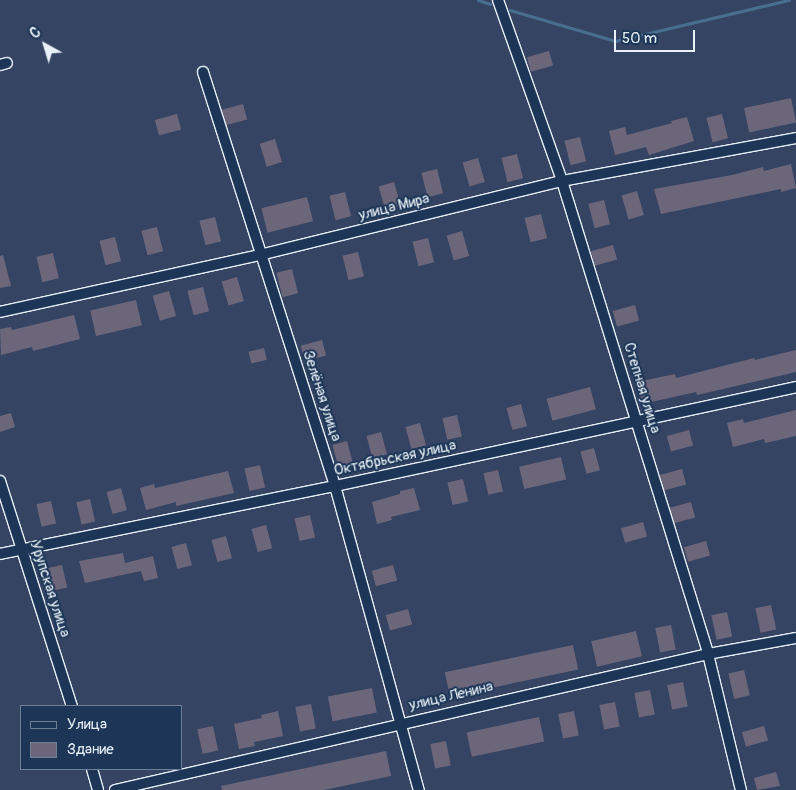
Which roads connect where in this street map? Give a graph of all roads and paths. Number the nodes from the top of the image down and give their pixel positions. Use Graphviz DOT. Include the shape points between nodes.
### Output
graph roads {
  1 [pos="498,0"];
  2 [pos="203,72"];
  3 [pos="796,138"];
  4 [pos="562,181"];
  5 [pos="260,255"];
  6 [pos="0,312"];
  7 [pos="796,387"];
  8 [pos="636,422"];
  9 [pos="0,481"];
  10 [pos="335,486"];
  11 [pos="22,550"];
  12 [pos="0,554"];
  13 [pos="796,638"];
  14 [pos="708,654"];
  15 [pos="72,705"];
  16 [pos="400,723"];
  17 [pos="92,770"];
  18 [pos="98,790"];
  19 [pos="115,790"];
  20 [pos="419,790"];
  21 [pos="741,790"];
  1 -- 4 [label="street, Степная улица"];
  2 -- 5 [label="street, Зелёная улица"];
  3 -- 4 [label="street, улица Мира"];
  4 -- 5 [label="street, улица Мира"];
  4 -- 8 [label="street, Степная улица"];
  5 -- 6 [label="street, улица Мира"];
  5 -- 10 [label="street, Зелёная улица"];
  7 -- 8 [label="street, Октябрьская улица"];
  8 -- 10 [label="street, Октябрьская улица"];
  8 -- 14 [label="street, Степная улица"];
  9 -- 11 [label="street, Урупская улица"];
  10 -- 11 [label="street, Октябрьская улица"];
  10 -- 16 [label="street, Зелёная улица"];
  11 -- 12 [label="street, Октябрьская улица"];
  11 -- 15 [label="street, Урупская улица"];
  13 -- 14 [label="street, улица Ленина"];
  14 -- 16 [label="street, улица Ленина"];
  14 -- 21 [label="street, Степная улица"];
  16 -- 19 [label="street, улица Ленина"];
  16 -- 20 [label="street, Зелёная улица"];
  17 -- 18 [label="street"];
}
